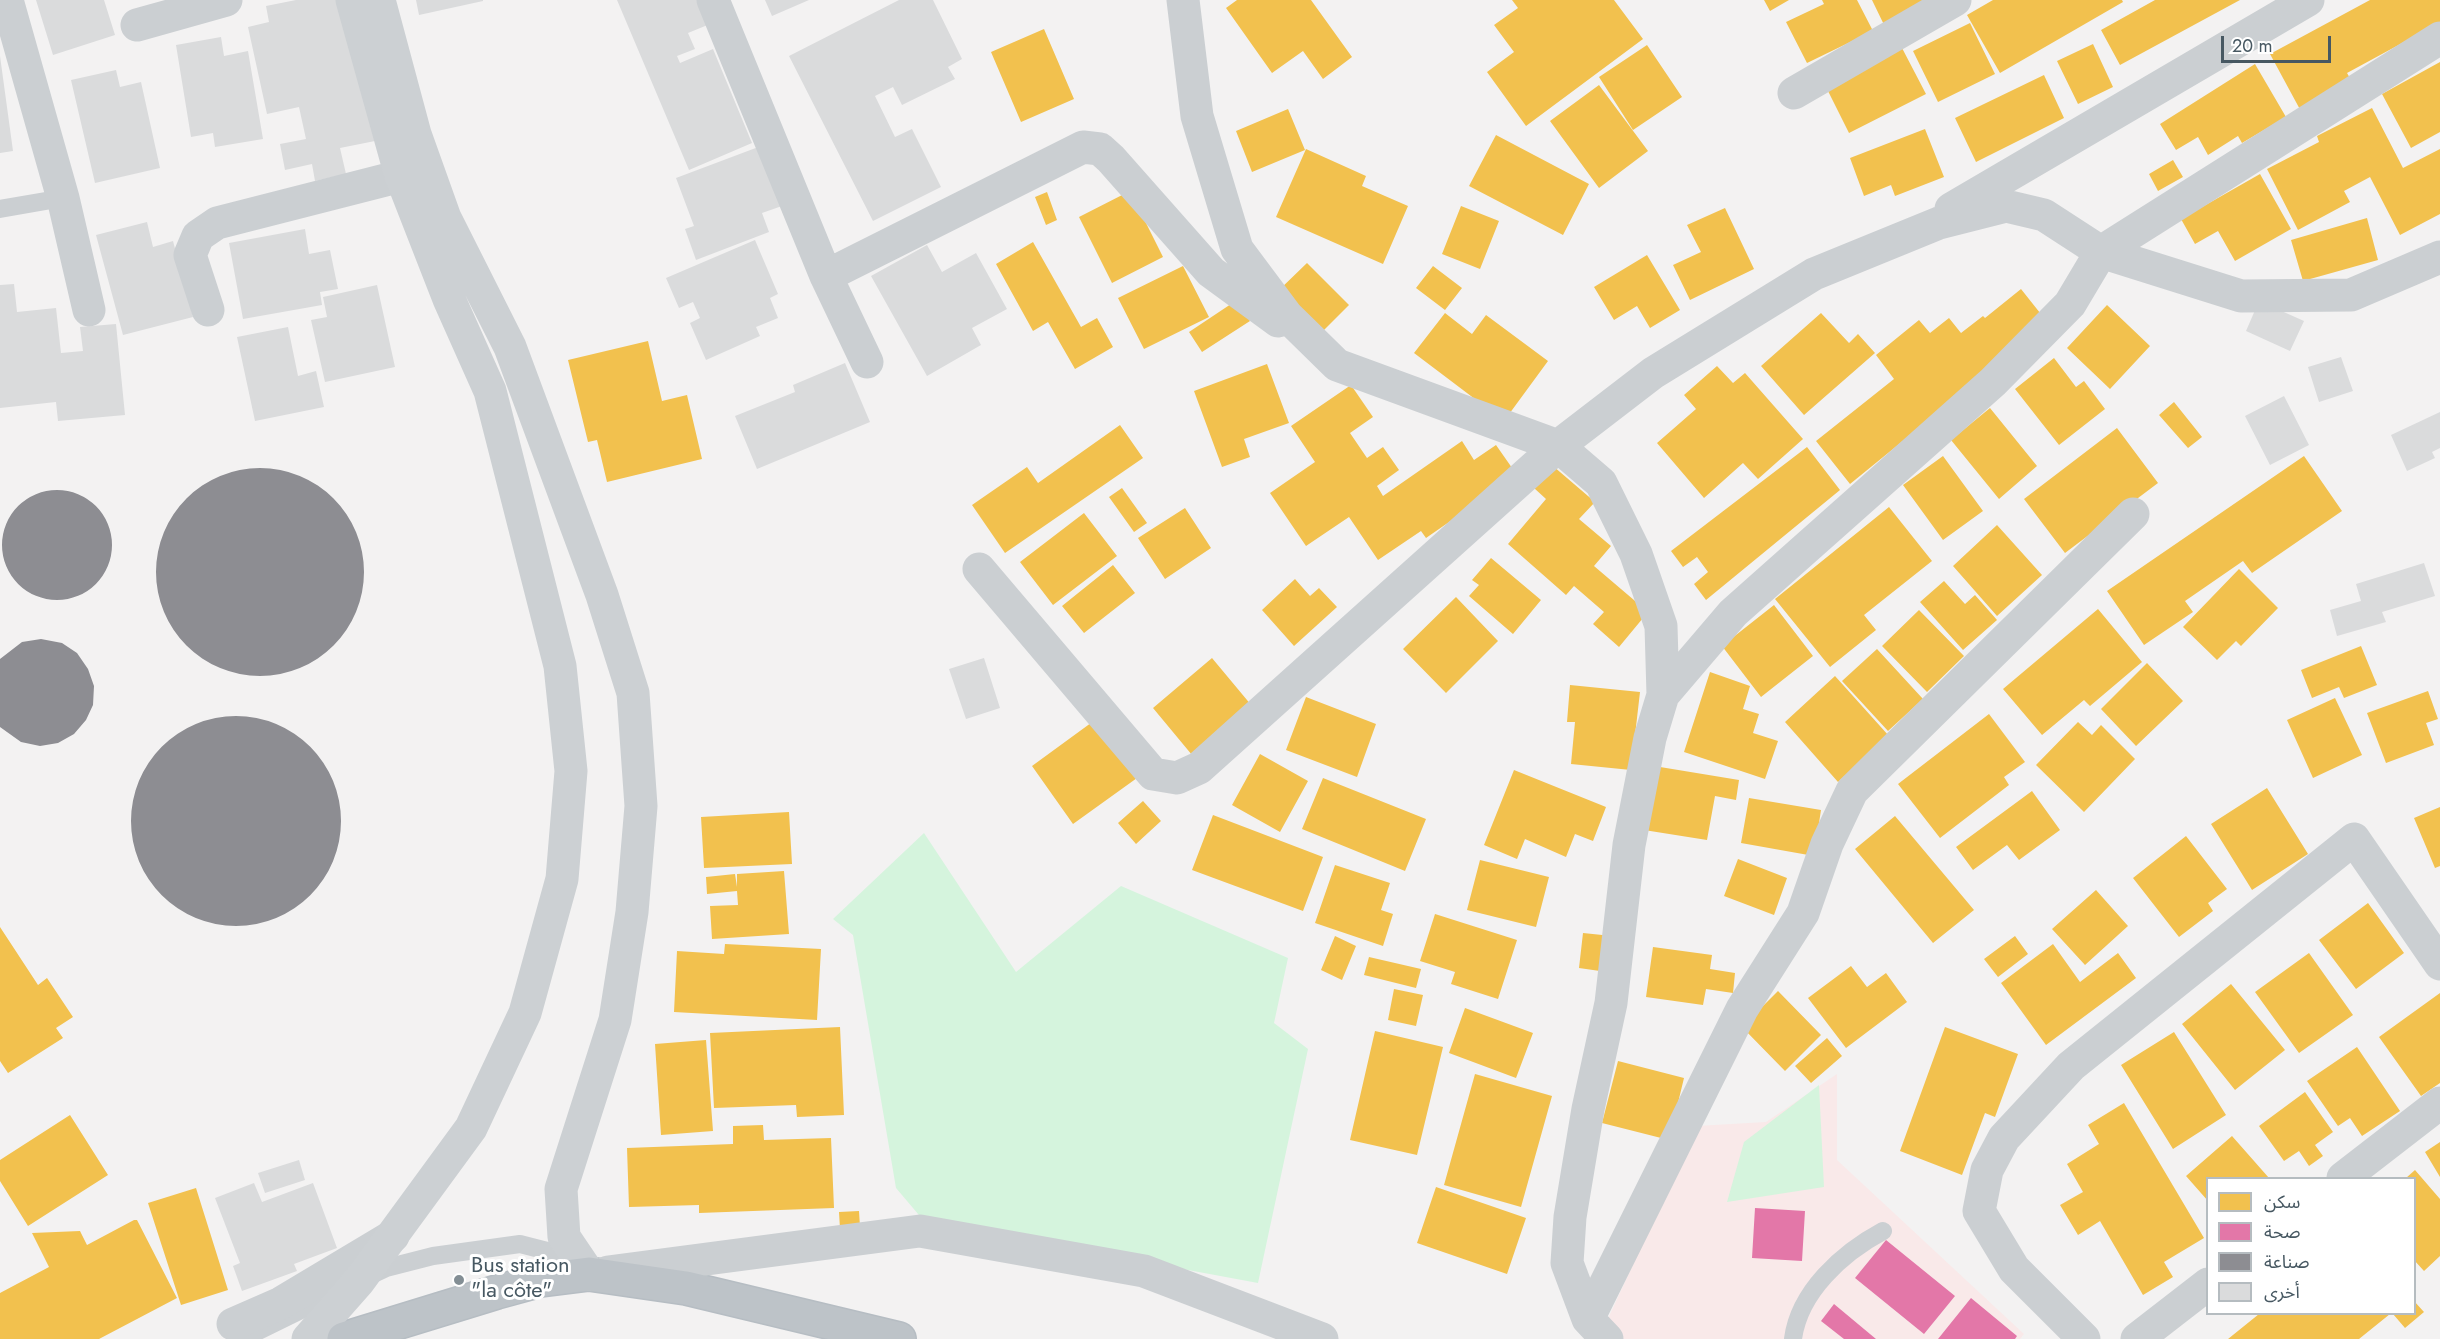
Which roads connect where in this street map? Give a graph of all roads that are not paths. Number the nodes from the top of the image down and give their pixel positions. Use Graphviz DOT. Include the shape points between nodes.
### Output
graph roads {
  1 [pos="7,0"];
  2 [pos="226,0"];
  3 [pos="352,0"];
  4 [pos="379,0"];
  5 [pos="713,0"];
  6 [pos="1183,0"];
  7 [pos="1955,0"];
  8 [pos="2308,0"];
  9 [pos="137,25"];
  10 [pos="2440,39"];
  11 [pos="1794,93"];
  12 [pos="401,176"];
  13 [pos="63,198"];
  14 [pos="0,209"];
  15 [pos="1895,242"];
  16 [pos="2101,252"];
  17 [pos="2440,257"];
  18 [pos="826,276"];
  19 [pos="88,310"];
  20 [pos="208,310"];
  21 [pos="867,362"];
  22 [pos="1337,365"];
  23 [pos="1558,446"];
  24 [pos="2133,514"];
  25 [pos="979,569"];
  26 [pos="1663,695"];
  27 [pos="2440,964"];
  28 [pos="2440,1102"];
  29 [pos="2346,1177"];
  30 [pos="1883,1232"];
  31 [pos="393,1236"];
  32 [pos="590,1274"];
  33 [pos="359,1281"];
  34 [pos="2206,1286"];
  35 [pos="1597,1329"];
  36 [pos="237,1332"];
  37 [pos="308,1339"];
  38 [pos="344,1339"];
  39 [pos="899,1339"];
  40 [pos="1322,1339"];
  41 [pos="1793,1339"];
  42 [pos="2084,1339"];
  43 [pos="2137,1339"];
  1 -- 13 [label="street"];
  2 -- 9 [label="street"];
  3 -- 12 [label="street"];
  4 -- 32 [label="street" via="416,134 445,218 514,358 598,584 633,693 641,806 632,912 615,1020 561,1189 564,1237"];
  5 -- 18 [label="street"];
  6 -- 22 [label="street" via="1197,116 1237,249 1287,316"];
  7 -- 11 [label="street"];
  8 -- 15 [label="street"];
  10 -- 16 [label="street"];
  12 -- 20 [label="street" via="217,223 198,236 190,255"];
  12 -- 31 [label="street" via="490,391 560,666 571,771 562,879 525,1013 471,1128"];
  13 -- 14 [label="lane"];
  13 -- 19 [label="street"];
  15 -- 16 [label="street" via="1939,223 2006,206 2044,215"];
  15 -- 23 [label="street" via="1814,274 1653,373"];
  16 -- 17 [label="street" via="2241,296 2351,295"];
  16 -- 26 [label="street" via="2070,304 2001,374 1733,613"];
  18 -- 21 [label="street"];
  18 -- 22 [label="street" via="1083,147 1100,149 1211,272"];
  22 -- 23 [label="street"];
  23 -- 25 [label="street" via="1199,768 1177,778 1153,774"];
  23 -- 26 [label="street" via="1601,483 1636,554 1660,626"];
  24 -- 35 [label="street" via="1852,791 1827,844 1803,913 1742,1009"];
  26 -- 35 [label="street" via="1650,738 1629,845 1611,1003 1569,1217 1568,1263"];
  27 -- 42 [label="street" via="2354,839 2071,1066 2004,1138 1987,1170 1979,1211 2014,1269"];
  28 -- 29 [label="street"];
  30 -- 41 [label="lane" via="1861,1243 1819,1281 1796,1317"];
  31 -- 33 [label="street"];
  31 -- 36 [label="street"];
  32 -- 33 [label="lane" via="560,1254 520,1244 433,1256 386,1268"];
  32 -- 38 [label="highway" via="541,1280"];
  32 -- 39 [label="highway" via="686,1287"];
  32 -- 40 [label="street" via="920,1231 1144,1271"];
  33 -- 36 [label="lane"];
  33 -- 37 [label="street"];
  34 -- 43 [label="street"];
}
